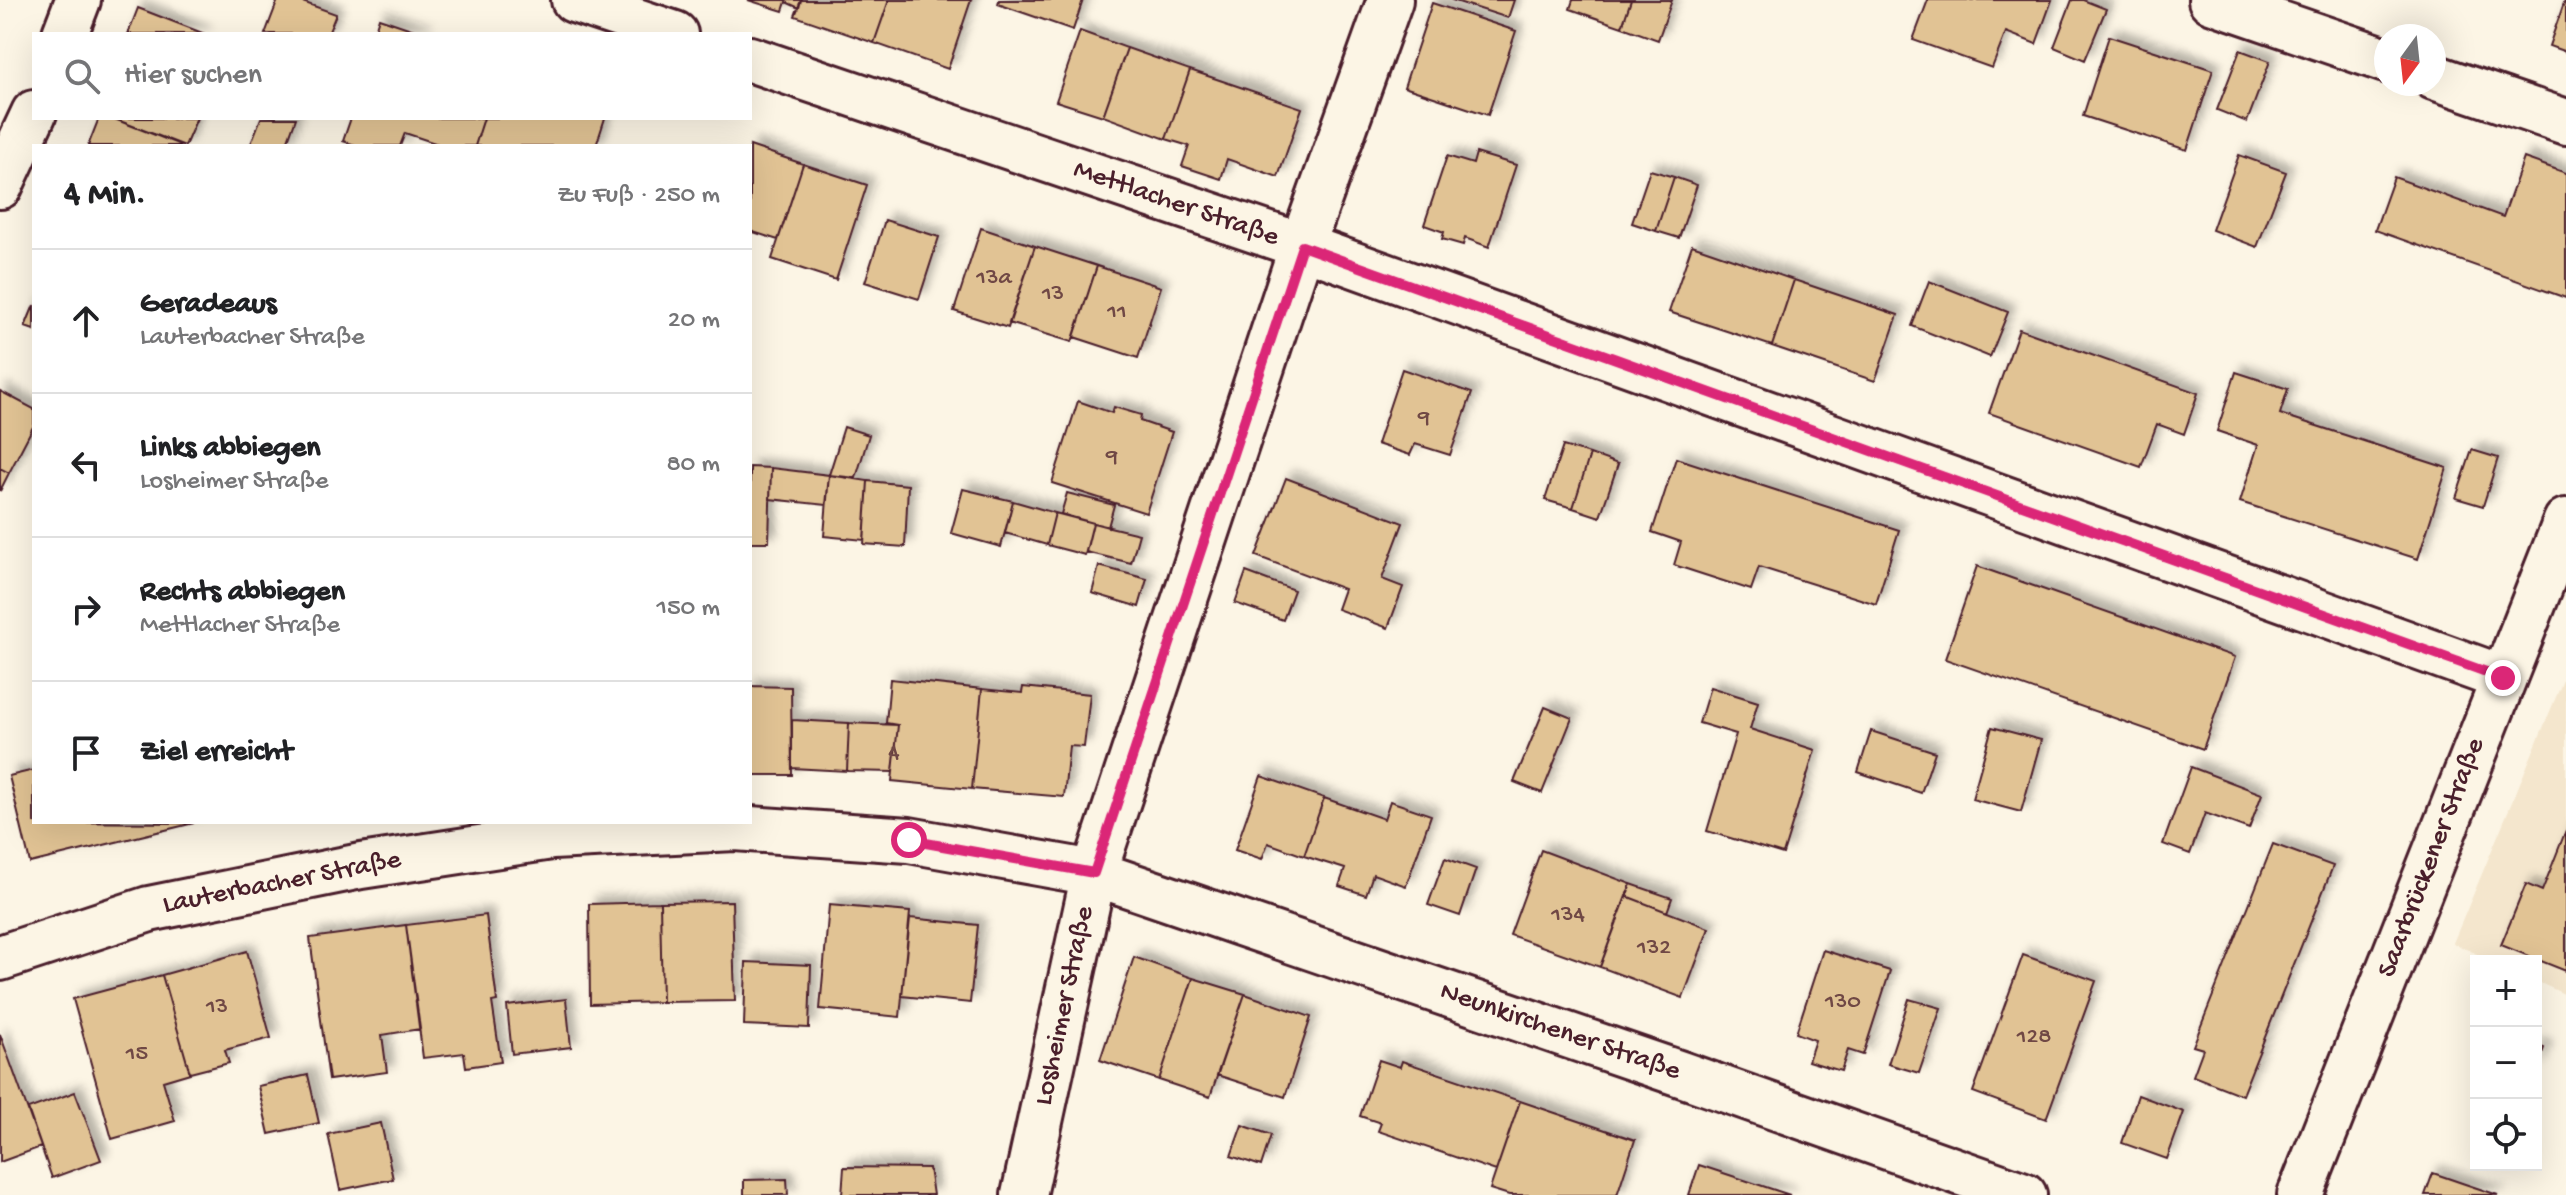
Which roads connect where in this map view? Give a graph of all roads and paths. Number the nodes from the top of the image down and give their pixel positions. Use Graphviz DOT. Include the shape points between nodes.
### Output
graph roads {
  1 [pos="78,0"];
  2 [pos="574,0"];
  3 [pos="1390,0"];
  4 [pos="2211,0"];
  5 [pos="66,32"];
  6 [pos="669,32"];
  7 [pos="2374,56"];
  8 [pos="752,60"];
  9 [pos="2446,81"];
  10 [pos="32,117"];
  11 [pos="2566,122"];
  12 [pos="0,186"];
  13 [pos="1302,246"];
  14 [pos="2566,521"];
  15 [pos="2503,678"];
  16 [pos="1094,873"];
  17 [pos="0,958"];
  18 [pos="1024,1195"];
  19 [pos="2024,1195"];
  20 [pos="2300,1195"];
  1 -- 5 [label="street"];
  2 -- 6 [label="street"];
  3 -- 13 [label="street, Losheimer Straße"];
  4 -- 7 [label="street"];
  8 -- 13 [label="street, Mettlacher Straße"];
  9 -- 11 [label="street"];
  10 -- 12 [label="street"];
  13 -- 15 [label="street, Mettlacher Straße"];
  13 -- 16 [label="street, Losheimer Straße"];
  14 -- 15 [label="street, Saarbrückener Straße"];
  15 -- 20 [label="street, Saarbrückener Straße"];
  16 -- 17 [label="street, Lauterbacher Straße" via="909,840 751,829 552,837 361,866 149,909"];
  16 -- 18 [label="street, Losheimer Straße"];
  16 -- 19 [label="street, Neunkirchener Straße"];
}
